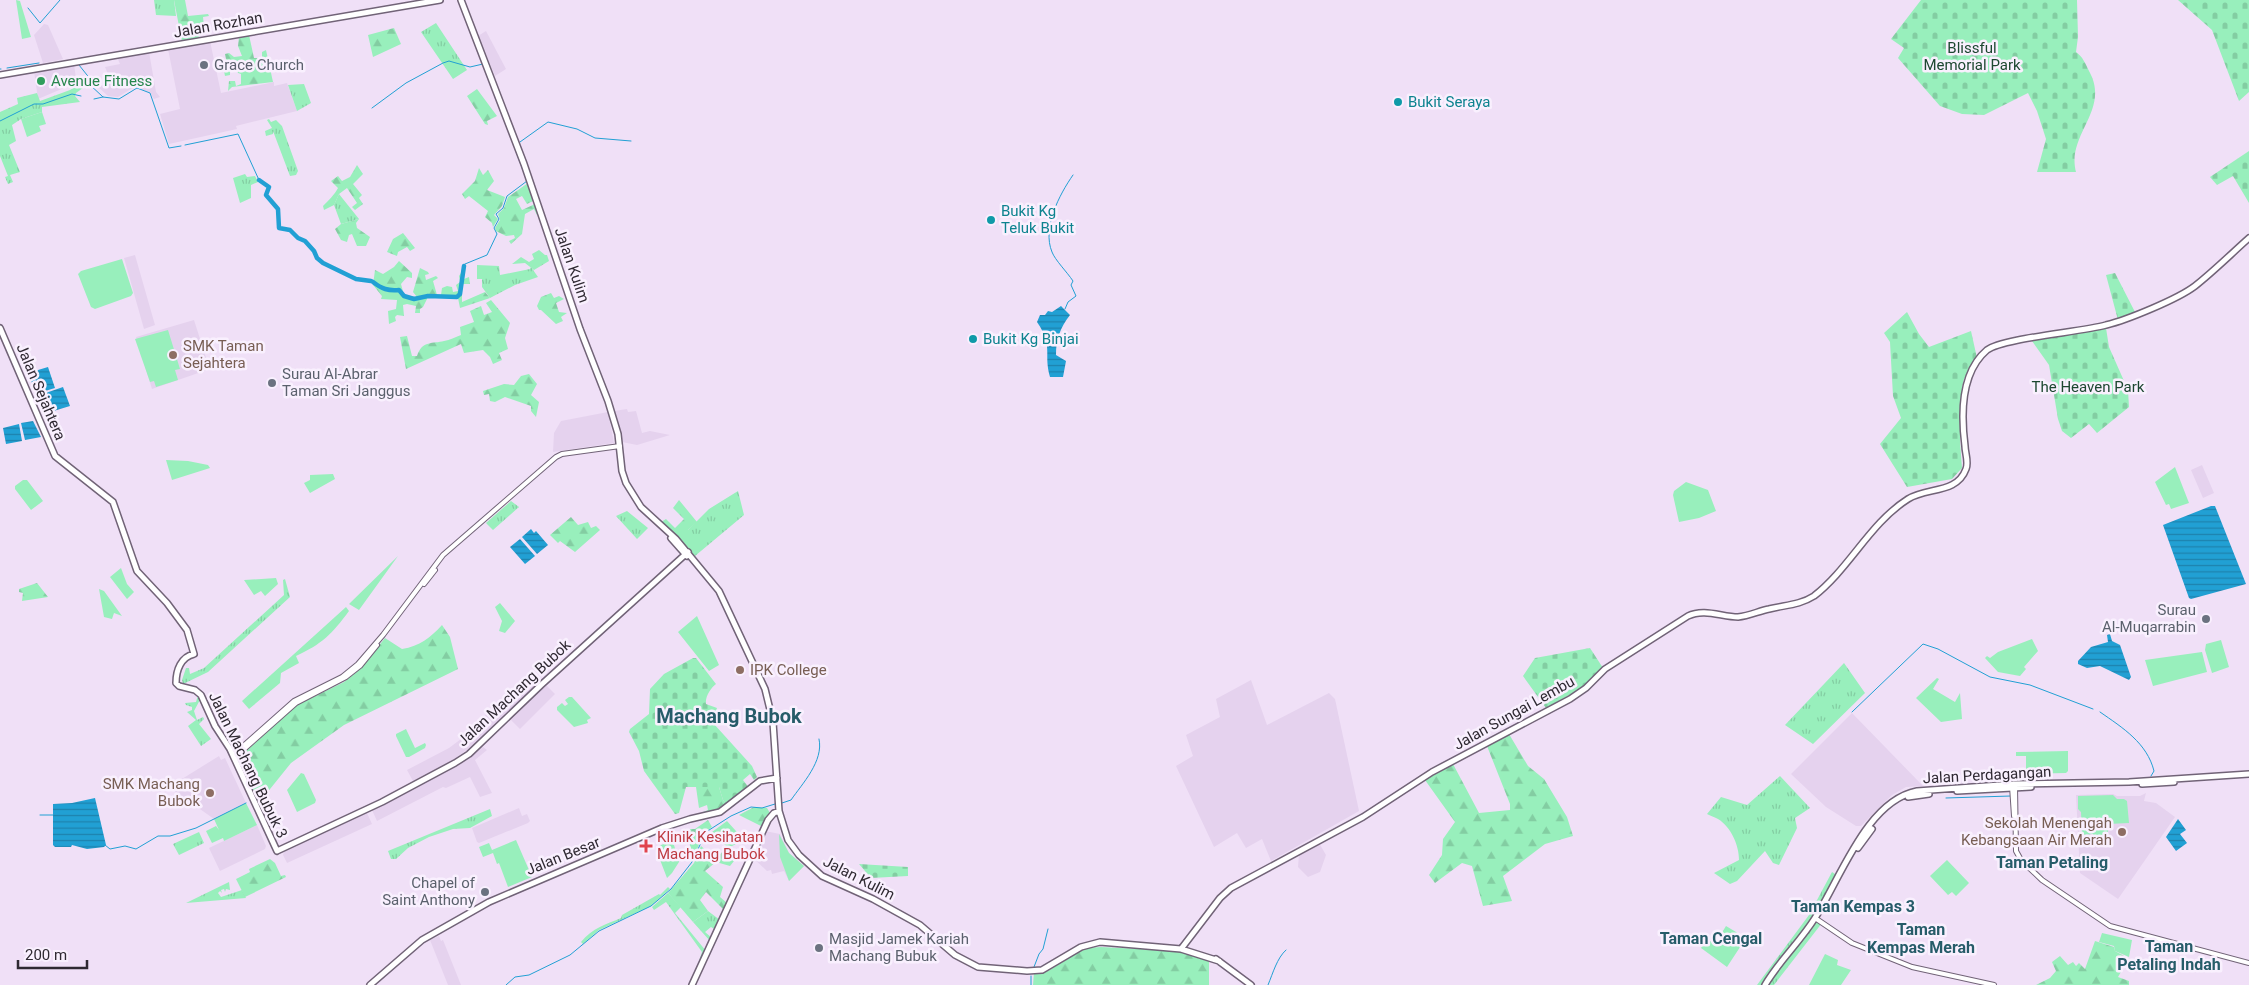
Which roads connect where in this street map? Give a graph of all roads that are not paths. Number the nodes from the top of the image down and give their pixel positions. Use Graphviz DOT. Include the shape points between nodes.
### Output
graph roads {
  1 [pos="440,0"];
  2 [pos="455,0"];
  3 [pos="461,0"];
  4 [pos="464,7"];
  5 [pos="0,74"];
  6 [pos="2249,238"];
  7 [pos="0,328"];
  8 [pos="620,446"];
  9 [pos="666,529"];
  10 [pos="678,546"];
  11 [pos="688,555"];
  12 [pos="679,559"];
  13 [pos="194,654"];
  14 [pos="233,756"];
  15 [pos="2249,775"];
  16 [pos="777,778"];
  17 [pos="2013,786"];
  18 [pos="778,807"];
  19 [pos="277,851"];
  20 [pos="1817,919"];
  21 [pos="1188,939"];
  22 [pos="1182,948"];
  23 [pos="1190,948"];
  24 [pos="1219,961"];
  25 [pos="2249,963"];
  26 [pos="370,985"];
  27 [pos="692,985"];
  28 [pos="1251,985"];
  29 [pos="1765,985"];
  30 [pos="1994,985"];
  1 -- 5 [label="main road, Jalan Rozhan"];
  2 -- 4 [label="main road"];
  3 -- 4 [label="main road, Jalan Kulim"];
  4 -- 8 [label="main road, Jalan Kulim" via="524,164 608,402"];
  6 -- 21 [label="main road, Jalan Sungai Lembu" via="2195,286 2146,310 2105,326 2015,342 1987,351 1970,375 1965,390 1966,470 1950,486 1919,494 1899,506 1814,596 1797,604 1746,616 1704,613 1688,616 1605,669 1570,699 1432,772 1363,817 1228,890"];
  7 -- 13 [label="main road, Jalan Sejahtera" via="55,456 113,502 137,571 187,630"];
  8 -- 9 [label="main road, Jalan Kulim" via="622,471 629,490 641,507"];
  8 -- 14 [label="street" via="556,457 440,559 429,578 360,666 343,679 296,703"];
  9 -- 10 [label="main road, Jalan Kulim"];
  9 -- 11 [label="main road, Jalan Kulim"];
  10 -- 11 [label="main road, Jalan Kulim"];
  10 -- 12 [label="main road"];
  11 -- 12 [label="main road"];
  11 -- 12 [label="main road, Jalan Machang Bubok"];
  11 -- 16 [label="main road, Jalan Kulim" via="726,603 765,689 772,712"];
  12 -- 19 [label="main road, Jalan Machang Bubok" via="541,684 478,747 382,802"];
  13 -- 14 [label="main road, Jalan Machang Bubuk 3" via="182,660 176,683 200,694"];
  14 -- 19 [label="main road, Jalan Machang Bubuk 3"];
  15 -- 17 [label="main road, Jalan Perdagangan"];
  16 -- 18 [label="main road, Jalan Kulim"];
  16 -- 26 [label="main road, Jalan Besar" via="760,781 720,812 662,828 498,897 422,940"];
  17 -- 20 [label="main road, Jalan Perdagangan" via="1917,791 1895,800 1860,837"];
  17 -- 25 [label="street" via="2016,848 2021,860 2042,880 2104,923"];
  18 -- 22 [label="main road, Jalan Kulim" via="791,846 813,869 920,925 955,956 974,966 1035,971 1092,943"];
  18 -- 27 [label="main road" via="768,820"];
  20 -- 29 [label="main road, Jalan Perdagangan"];
  20 -- 30 [label="street" via="1852,944 1912,967"];
  21 -- 22 [label="main road, Jalan Sungai Lembu"];
  21 -- 23 [label="main road"];
  22 -- 23 [label="main road, Jalan Kulim"];
  22 -- 24 [label="main road, Jalan Kulim"];
  23 -- 24 [label="main road, Jalan Kulim"];
  24 -- 28 [label="main road, Jalan Kulim"];
}
